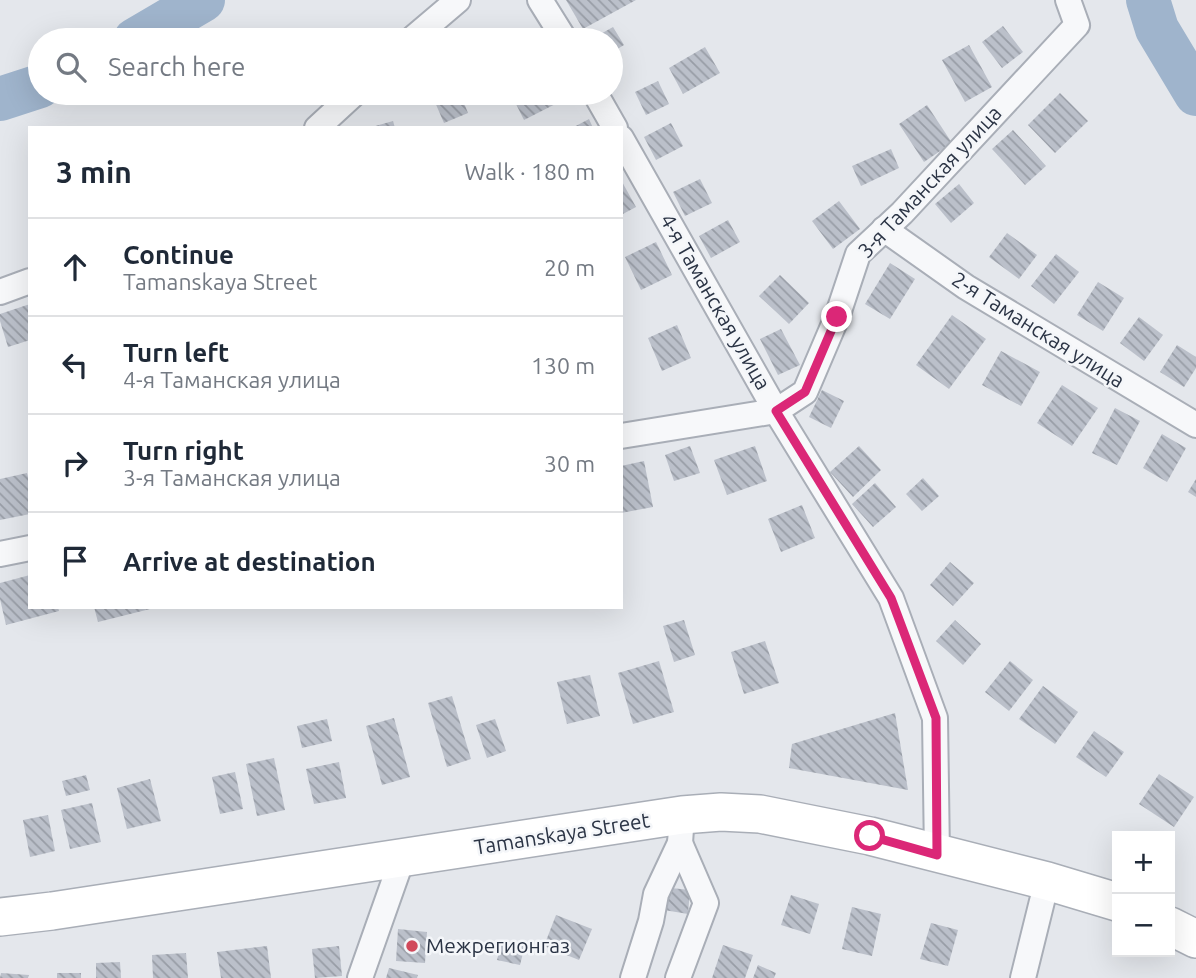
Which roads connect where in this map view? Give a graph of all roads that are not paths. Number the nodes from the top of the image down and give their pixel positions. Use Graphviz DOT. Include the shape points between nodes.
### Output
graph roads {
  1 [pos="458,0"];
  2 [pos="540,0"];
  3 [pos="1068,0"];
  4 [pos="425,28"];
  5 [pos="558,28"];
  6 [pos="342,105"];
  7 [pos="602,105"];
  8 [pos="319,126"];
  9 [pos="614,126"];
  10 [pos="623,142"];
  11 [pos="884,229"];
  12 [pos="28,282"];
  13 [pos="0,292"];
  14 [pos="776,411"];
  15 [pos="1196,425"];
  16 [pos="623,436"];
  17 [pos="28,548"];
  18 [pos="0,554"];
  19 [pos="681,829"];
  20 [pos="937,855"];
  21 [pos="402,859"];
  22 [pos="1047,881"];
  23 [pos="1112,900"];
  24 [pos="0,917"];
  25 [pos="1175,928"];
  26 [pos="1196,939"];
  27 [pos="360,978"];
  28 [pos="633,978"];
  29 [pos="678,978"];
  30 [pos="1023,978"];
  1 -- 4 [label="street"];
  2 -- 5 [label="street"];
  3 -- 11 [label="street, 3-я Таманская улица" via="1077,24"];
  6 -- 8 [label="street"];
  7 -- 9 [label="street"];
  10 -- 14 [label="street, 4-я Таманская улица"];
  11 -- 14 [label="street, 3-я Таманская улица" via="858,254 805,392"];
  11 -- 15 [label="street, 2-я Таманская улица" via="966,287"];
  12 -- 13 [label="street"];
  14 -- 16 [label="street"];
  14 -- 20 [label="street, 4-я Таманская улица" via="891,598 936,718"];
  17 -- 18 [label="street"];
  19 -- 20 [label="main road, Tamanskaya Street" via="721,812 760,814"];
  19 -- 21 [label="main road, Tamanskaya Street"];
  19 -- 28 [label="street" via="656,894"];
  19 -- 29 [label="street" via="706,903"];
  20 -- 22 [label="main road, Tamanskaya Street"];
  21 -- 24 [label="main road, Tamanskaya Street"];
  21 -- 27 [label="street"];
  22 -- 23 [label="main road, Tamanskaya Street"];
  22 -- 30 [label="street"];
  25 -- 26 [label="main road"];
}
